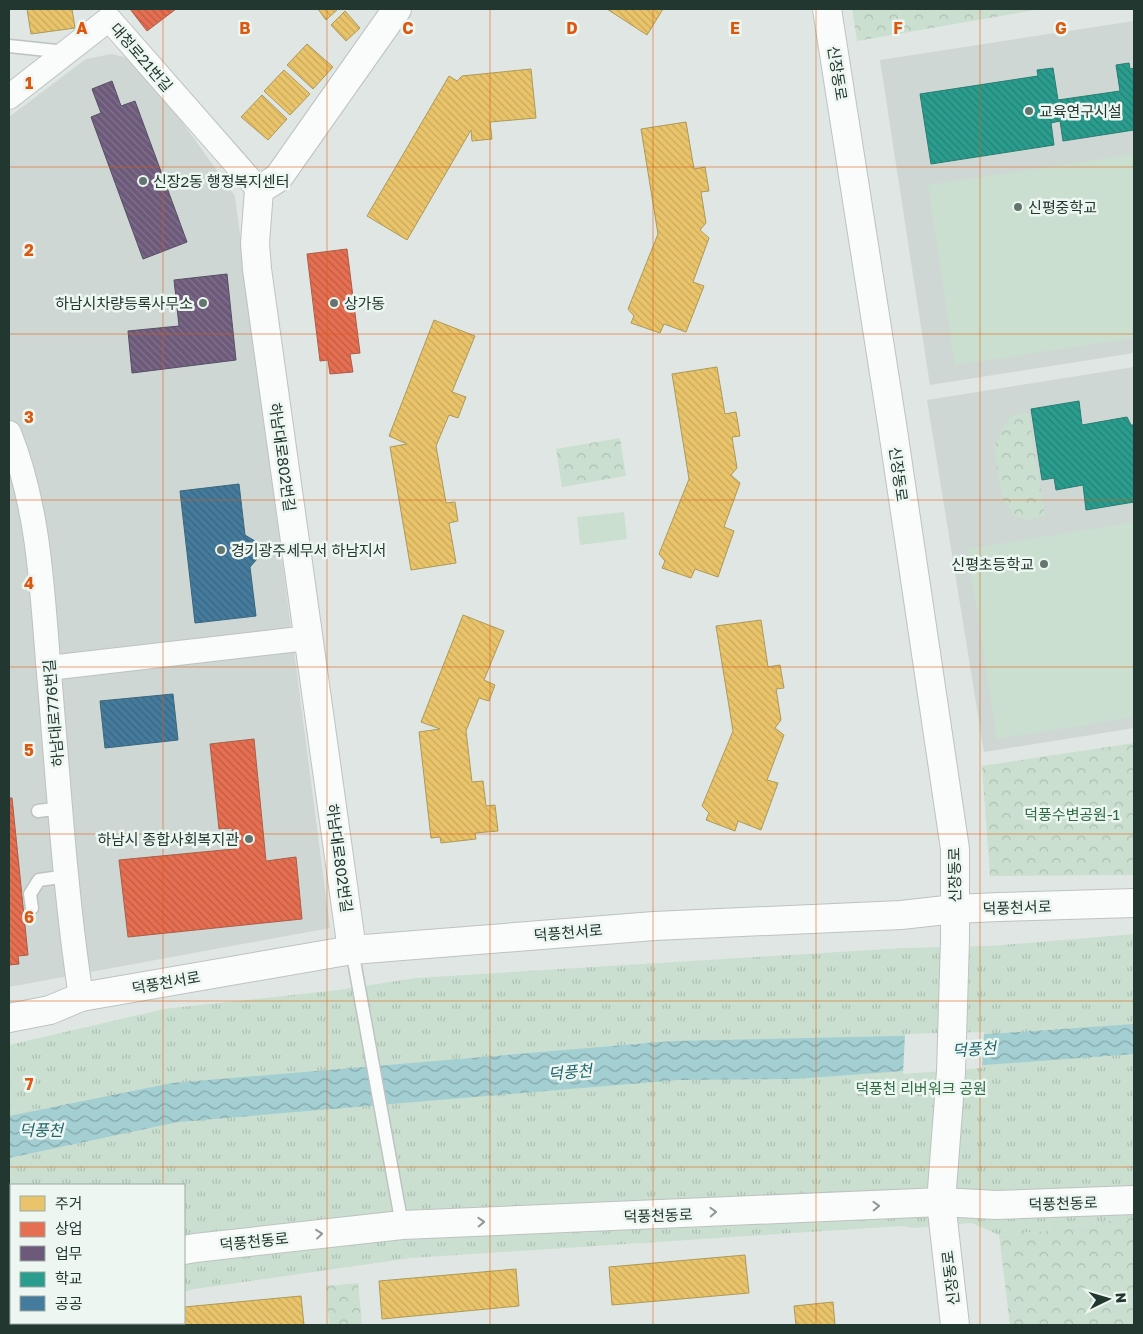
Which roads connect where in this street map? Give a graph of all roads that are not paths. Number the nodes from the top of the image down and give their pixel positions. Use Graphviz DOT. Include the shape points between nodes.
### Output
graph roads {
  1 [pos="397,9"];
  2 [pos="827,9"];
  3 [pos="105,14"];
  4 [pos="9,46"];
  5 [pos="66,52"];
  6 [pos="9,97"];
  7 [pos="259,190"];
  8 [pos="9,433"];
  9 [pos="308,638"];
  10 [pos="49,668"];
  11 [pos="67,876"];
  12 [pos="1134,903"];
  13 [pos="32,908"];
  14 [pos="955,909"];
  15 [pos="352,950"];
  16 [pos="81,997"];
  17 [pos="9,1018"];
  18 [pos="941,1192"];
  19 [pos="1134,1200"];
  20 [pos="401,1220"];
  21 [pos="185,1250"];
  22 [pos="955,1325"];
  1 -- 7 [label="street" via="278,178"];
  2 -- 14 [label="street, 신장동로" via="955,849"];
  3 -- 5 [label="street, 대청로21번길"];
  3 -- 7 [label="street, 대청로21번길"];
  4 -- 5 [label="lane"];
  5 -- 6 [label="street, 대청로21번길"];
  7 -- 9 [label="street, 하남대로802번길" via="255,244 257,269"];
  8 -- 10 [label="street, 하남대로776번길" via="18,457 37,540"];
  9 -- 10 [label="street"];
  9 -- 15 [label="street, 하남대로802번길"];
  10 -- 11 [label="street, 하남대로776번길" via="50,810"];
  11 -- 13 [label="lane" via="38,880 30,894"];
  11 -- 16 [label="street, 하남대로776번길"];
  12 -- 14 [label="street, 덕풍천서로"];
  14 -- 15 [label="street, 덕풍천서로" via="902,916 654,926"];
  14 -- 18 [label="street, 신장동로" via="951,1072"];
  15 -- 16 [label="street, 덕풍천서로"];
  15 -- 20 [label="lane"];
  16 -- 17 [label="street, 덕풍천서로" via="50,1010"];
  18 -- 19 [label="street, 덕풍천동로" via="996,1205"];
  20 -- 18 [label="street, 덕풍천동로, one-way"];
  18 -- 22 [label="street, 신장동로"];
  21 -- 20 [label="street, 덕풍천동로, one-way"];
}
